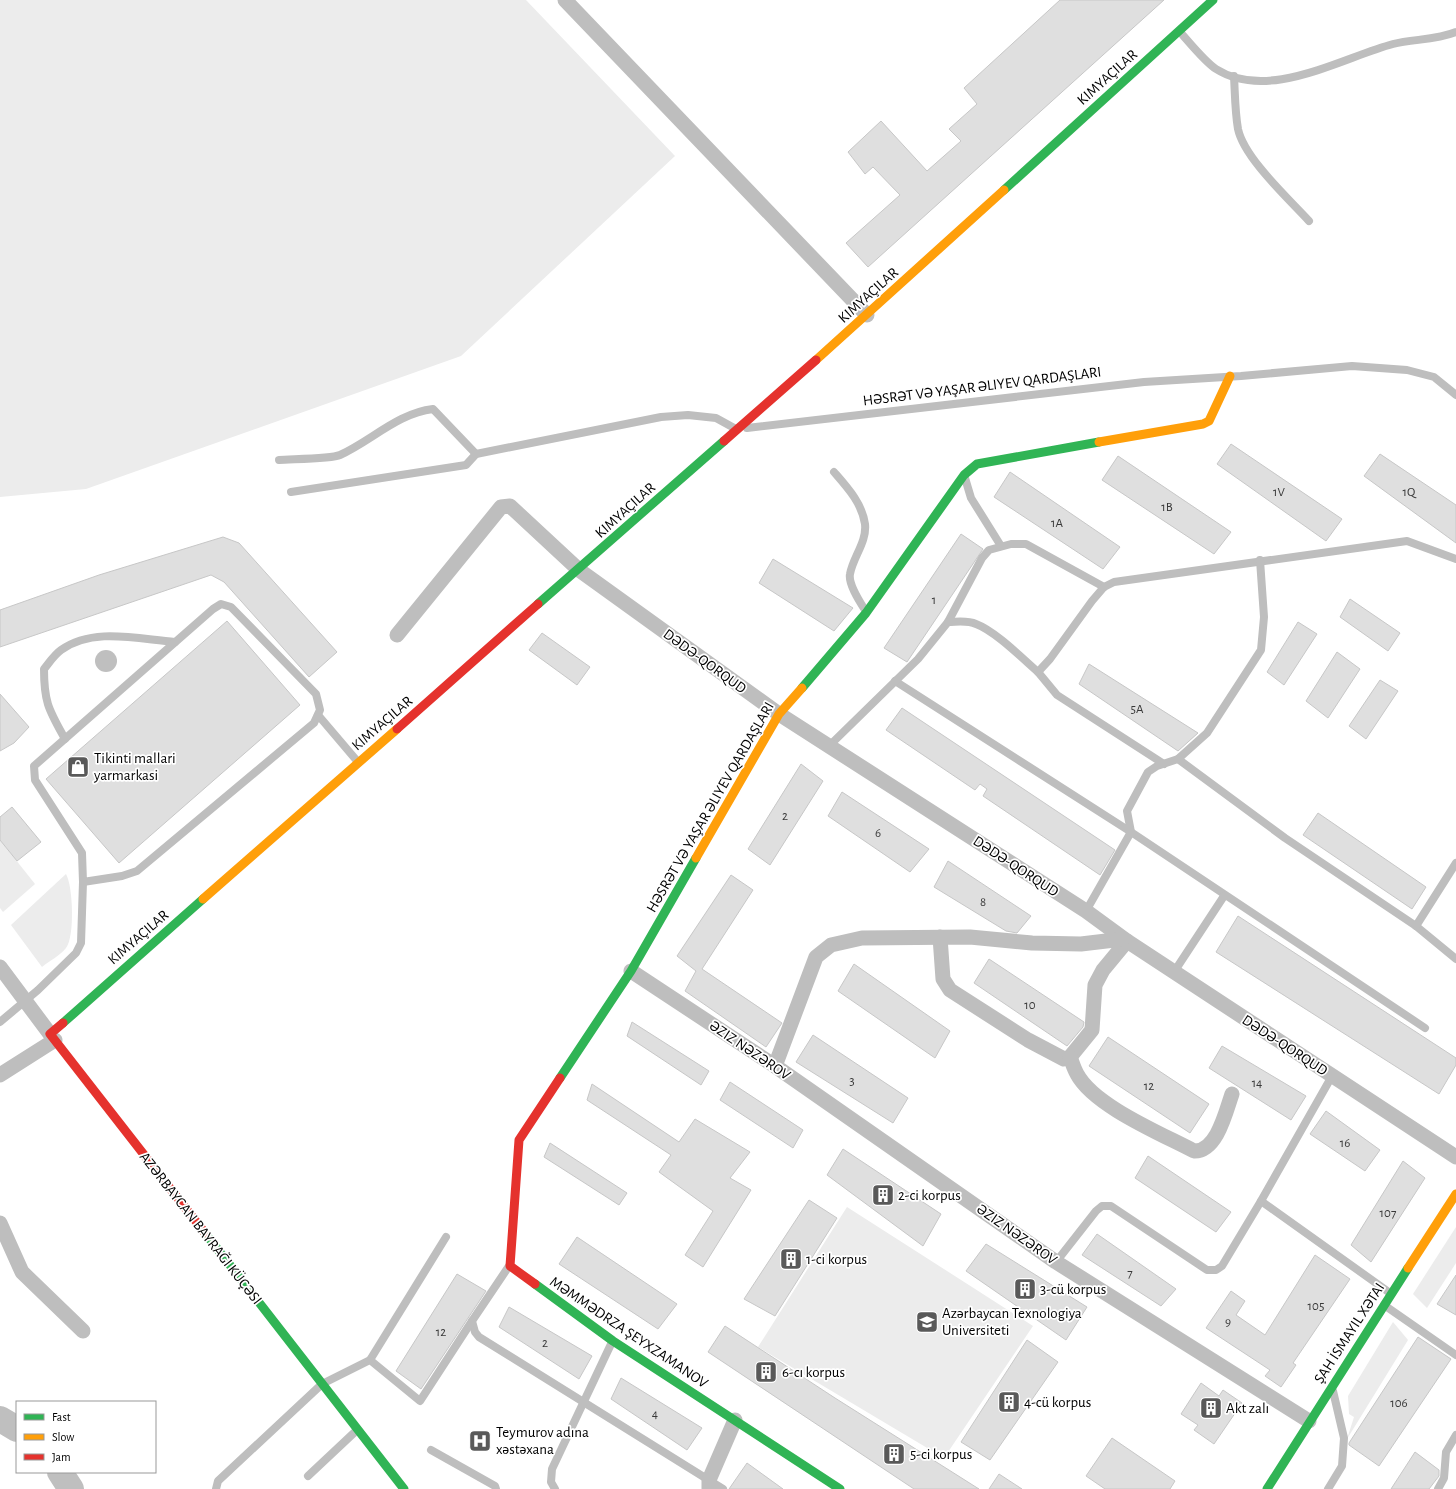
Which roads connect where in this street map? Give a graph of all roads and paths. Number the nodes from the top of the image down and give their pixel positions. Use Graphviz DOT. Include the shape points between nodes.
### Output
graph roads {
  1 [pos="565,0"];
  2 [pos="1213,0"];
  3 [pos="1179,31"];
  4 [pos="1456,32"];
  5 [pos="1234,76"];
  6 [pos="1309,221"];
  7 [pos="867,315"];
  8 [pos="1230,376"];
  9 [pos="1456,395"];
  10 [pos="737,429"];
  11 [pos="476,454"];
  12 [pos="278,460"];
  13 [pos="834,472"];
  14 [pos="964,476"];
  15 [pos="291,492"];
  16 [pos="1001,546"];
  17 [pos="1456,559"];
  18 [pos="1260,560"];
  19 [pos="579,570"];
  20 [pos="1104,587"];
  21 [pos="866,613"];
  22 [pos="948,622"];
  23 [pos="397,635"];
  24 [pos="175,642"];
  25 [pos="1038,672"];
  26 [pos="895,681"];
  27 [pos="779,714"];
  28 [pos="318,715"];
  29 [pos="65,739"];
  30 [pos="829,746"];
  31 [pos="1178,759"];
  32 [pos="358,762"];
  33 [pos="1164,764"];
  34 [pos="1131,832"];
  35 [pos="1456,863"];
  36 [pos="83,882"];
  37 [pos="1224,896"];
  38 [pos="1086,911"];
  39 [pos="1416,926"];
  40 [pos="940,937"];
  41 [pos="1125,940"];
  42 [pos="1456,959"];
  43 [pos="0,967"];
  44 [pos="631,971"];
  45 [pos="1174,972"];
  46 [pos="26,1002"];
  47 [pos="0,1022"];
  48 [pos="1425,1028"];
  49 [pos="53,1037"];
  50 [pos="1070,1057"];
  51 [pos="774,1066"];
  52 [pos="0,1075"];
  53 [pos="1332,1076"];
  54 [pos="1232,1094"];
  55 [pos="1456,1157"];
  56 [pos="1456,1194"];
  57 [pos="1262,1200"];
  58 [pos="0,1223"];
  59 [pos="446,1237"];
  60 [pos="1056,1262"];
  61 [pos="510,1266"];
  62 [pos="1391,1294"];
  63 [pos="1384,1305"];
  64 [pos="472,1321"];
  65 [pos="83,1331"];
  66 [pos="613,1341"];
  67 [pos="1456,1355"];
  68 [pos="370,1360"];
  69 [pos="322,1384"];
  70 [pos="1332,1385"];
  71 [pos="584,1401"];
  72 [pos="735,1420"];
  73 [pos="1309,1421"];
  74 [pos="358,1430"];
  75 [pos="1456,1436"];
  76 [pos="431,1450"];
  77 [pos="308,1476"];
  78 [pos="709,1485"];
  79 [pos="216,1489"];
  80 [pos="404,1489"];
  81 [pos="496,1489"];
  82 [pos="555,1489"];
  83 [pos="723,1489"];
  84 [pos="840,1489"];
  85 [pos="1268,1489"];
  86 [pos="1328,1489"];
  87 [pos="1438,1489"];
  1 -- 7 [label="street"];
  2 -- 3 [label="street"];
  3 -- 5 [label="lane" via="1215,69"];
  3 -- 7 [label="street"];
  4 -- 5 [label="lane" via="1393,44 1321,69 1281,79 1255,82"];
  5 -- 6 [label="lane" via="1238,130 1246,148"];
  7 -- 10 [label="street"];
  8 -- 9 [label="lane" via="1352,366 1407,370 1434,377"];
  8 -- 10 [label="lane" via="1144,382"];
  8 -- 14 [label="street" via="1209,421 1203,424 977,464"];
  10 -- 11 [label="lane" via="716,418 688,415 661,417"];
  10 -- 19 [label="street"];
  11 -- 12 [label="lane" via="433,409 420,410 338,456"];
  11 -- 15 [label="lane" via="466,465"];
  13 -- 21 [label="lane" via="856,498 865,523 865,536 850,575 856,596"];
  14 -- 16 [label="lane" via="971,498"];
  14 -- 21 [label="street"];
  16 -- 20 [label="lane" via="1026,544"];
  16 -- 22 [label="lane" via="989,550 982,558"];
  17 -- 18 [label="lane" via="1407,540"];
  18 -- 20 [label="lane" via="1127,579"];
  18 -- 31 [label="lane" via="1264,617 1262,650 1207,733"];
  19 -- 23 [label="street, DƏDƏ-QORQUD" via="510,506 505,506"];
  19 -- 27 [label="street, DƏDƏ-QORQUD"];
  19 -- 32 [label="street"];
  20 -- 25 [label="lane"];
  21 -- 27 [label="street"];
  22 -- 25 [label="lane" via="975,623 986,629"];
  22 -- 26 [label="lane" via="918,659"];
  24 -- 28 [label="lane" via="213,609 221,604 231,607 316,694 320,710"];
  24 -- 29 [label="lane"];
  24 -- 29 [label="lane" via="101,636 78,640 60,651 44,669 44,691 48,709"];
  25 -- 33 [label="lane" via="1057,695"];
  26 -- 30 [label="lane"];
  26 -- 34 [label="lane"];
  27 -- 30 [label="street, DƏDƏ-QORQUD"];
  27 -- 44 [label="street"];
  28 -- 32 [label="lane"];
  28 -- 36 [label="lane" via="314,723 137,871"];
  29 -- 36 [label="lane" via="34,766 35,780 82,853"];
  30 -- 38 [label="street, DƏDƏ-QORQUD"];
  31 -- 33 [label="lane"];
  31 -- 39 [label="lane" via="1285,838"];
  32 -- 49 [label="street"];
  33 -- 34 [label="lane" via="1148,772 1127,811"];
  34 -- 37 [label="lane"];
  34 -- 38 [label="lane"];
  35 -- 39 [label="lane"];
  36 -- 46 [label="lane" via="82,943 76,953"];
  37 -- 45 [label="lane"];
  37 -- 48 [label="lane"];
  38 -- 41 [label="street, DƏDƏ-QORQUD"];
  39 -- 42 [label="lane"];
  40 -- 41 [label="street" via="1081,944"];
  40 -- 50 [label="street" via="943,979 950,990 1050,1053 1064,1059"];
  40 -- 51 [label="street" via="862,938 831,945 816,957"];
  41 -- 45 [label="street, DƏDƏ-QORQUD"];
  41 -- 50 [label="street" via="1095,985 1092,1030"];
  43 -- 46 [label="street"];
  44 -- 51 [label="street, ƏZIZ NƏZƏROV"];
  44 -- 61 [label="street" via="519,1140"];
  45 -- 53 [label="street, DƏDƏ-QORQUD"];
  46 -- 47 [label="lane"];
  46 -- 49 [label="street"];
  49 -- 52 [label="street"];
  49 -- 69 [label="street"];
  50 -- 54 [label="street" via="1077,1075 1092,1092 1120,1113 1194,1151 1206,1148 1217,1135"];
  51 -- 60 [label="street, ƏZIZ NƏZƏROV"];
  53 -- 55 [label="street, DƏDƏ-QORQUD"];
  53 -- 57 [label="lane"];
  56 -- 62 [label="street"];
  57 -- 60 [label="lane" via="1222,1266 1216,1270 1207,1270 1111,1206 1102,1206 1096,1210"];
  57 -- 62 [label="lane"];
  58 -- 65 [label="street" via="22,1272"];
  59 -- 68 [label="lane"];
  60 -- 73 [label="street, ƏZIZ NƏZƏROV"];
  61 -- 64 [label="lane"];
  61 -- 66 [label="street, MƏMMƏDRZA ŞEYXZAMANOV"];
  62 -- 63 [label="street"];
  63 -- 67 [label="lane"];
  63 -- 70 [label="street"];
  64 -- 68 [label="lane" via="420,1401"];
  64 -- 71 [label="lane" via="479,1337"];
  66 -- 71 [label="lane"];
  66 -- 72 [label="street, MƏMMƏDRZA ŞEYXZAMANOV"];
  68 -- 69 [label="lane"];
  69 -- 74 [label="street"];
  69 -- 79 [label="lane" via="218,1481"];
  70 -- 73 [label="street"];
  70 -- 86 [label="lane" via="1344,1438 1342,1466"];
  71 -- 78 [label="lane"];
  71 -- 82 [label="lane" via="552,1469 551,1482"];
  72 -- 78 [label="street"];
  72 -- 84 [label="street, MƏMMƏDRZA ŞEYXZAMANOV"];
  73 -- 85 [label="street"];
  74 -- 77 [label="lane"];
  74 -- 80 [label="street"];
  75 -- 87 [label="lane" via="1446,1452 1444,1478"];
  76 -- 81 [label="lane" via="495,1486"];
  78 -- 83 [label="lane"];
}
